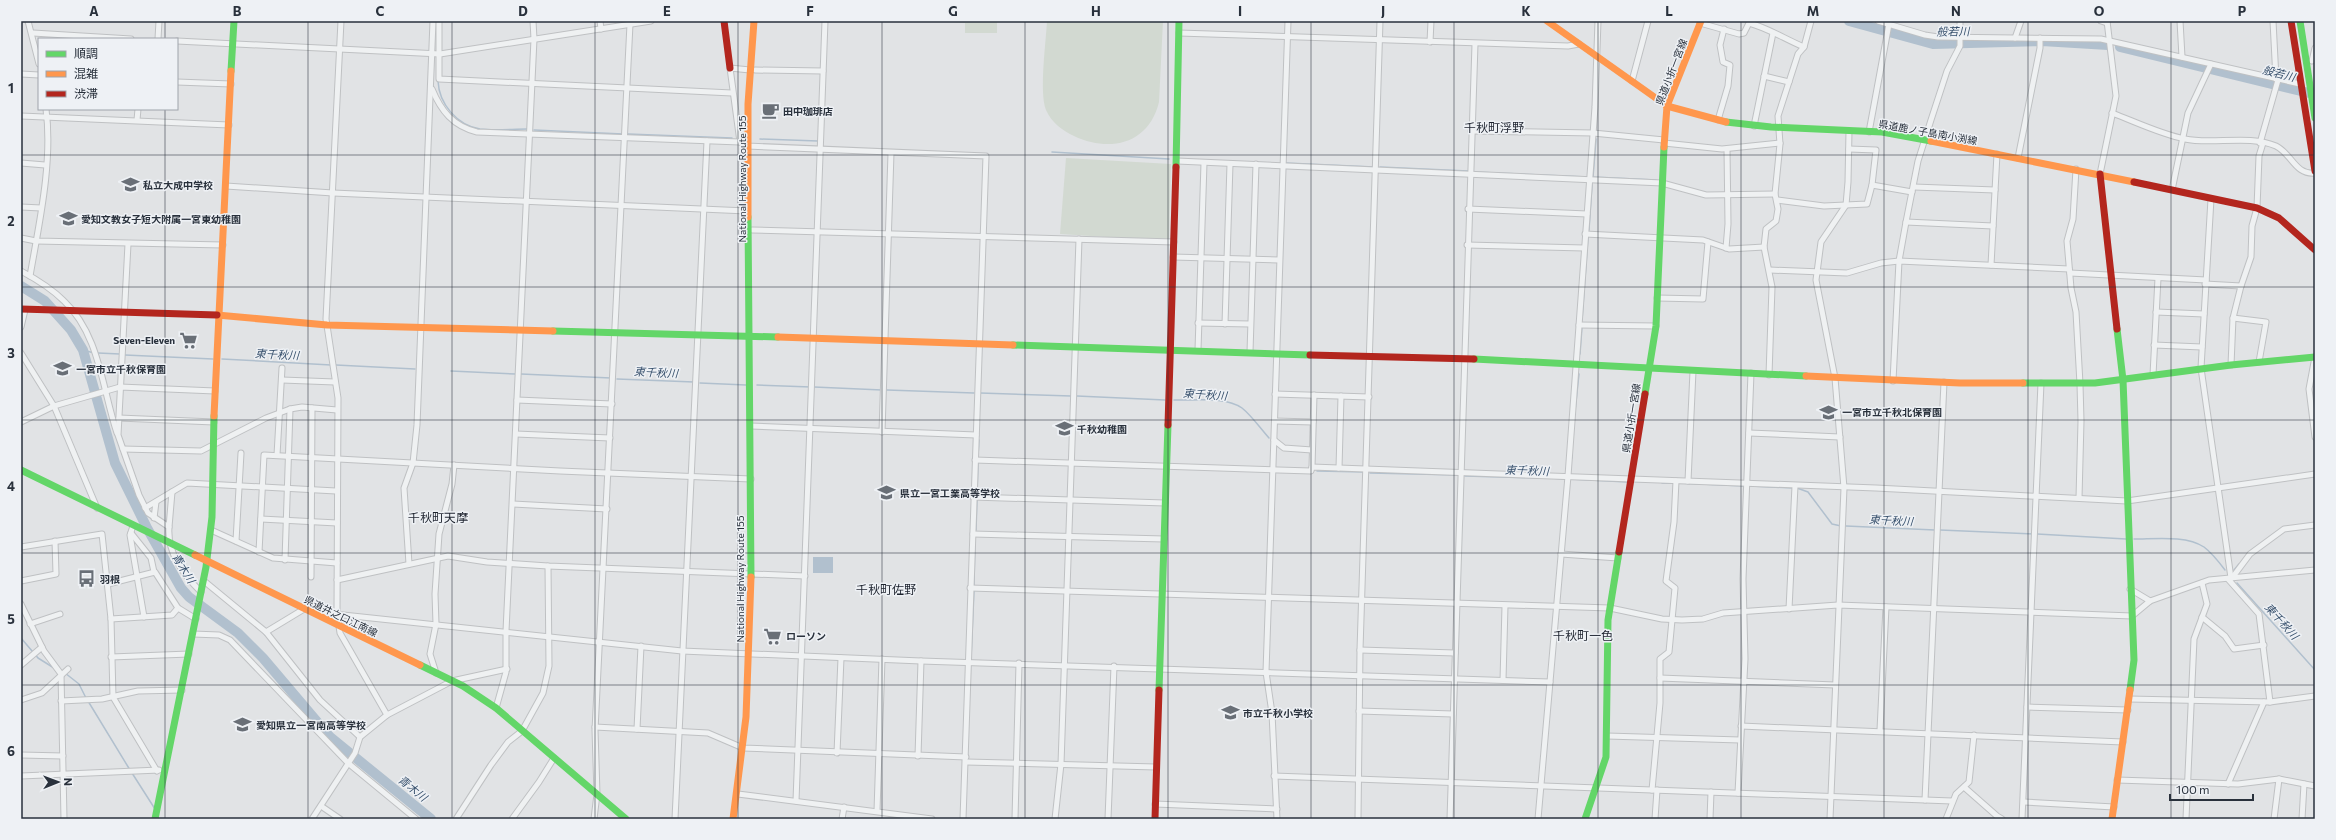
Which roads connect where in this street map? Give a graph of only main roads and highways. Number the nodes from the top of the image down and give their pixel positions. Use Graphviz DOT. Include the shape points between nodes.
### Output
graph roads {
  1 [pos="234,21"];
  2 [pos="724,21"];
  3 [pos="754,21"];
  4 [pos="759,21"];
  5 [pos="1179,21"];
  6 [pos="1547,21"];
  7 [pos="2291,21"];
  8 [pos="2300,21"];
  9 [pos="1700,22"];
  10 [pos="730,68"];
  11 [pos="752,70"];
  12 [pos="2313,94"];
  13 [pos="1667,106"];
  14 [pos="2315,118"];
  15 [pos="749,146"];
  16 [pos="2315,172"];
  17 [pos="2100,174"];
  18 [pos="2315,250"];
  19 [pos="23,310"];
  20 [pos="220,315"];
  21 [pos="749,338"];
  22 [pos="1171,349"];
  23 [pos="2315,357"];
  24 [pos="1649,369"];
  25 [pos="2123,380"];
  26 [pos="21,470"];
  27 [pos="206,560"];
  28 [pos="155,819"];
  29 [pos="626,819"];
  30 [pos="733,819"];
  31 [pos="1154,819"];
  32 [pos="1585,819"];
  33 [pos="2112,819"];
  1 -- 20 [label="main road"];
  2 -- 10 [label="main road"];
  3 -- 11 [label="main road, National Highway Route 155"];
  4 -- 11 [label="main road, National Highway Route 155"];
  5 -- 22 [label="main road"];
  6 -- 13 [label="main road, 県道鹿ノ子島南小渕線"];
  7 -- 16 [label="main road"];
  8 -- 12 [label="main road"];
  9 -- 13 [label="main road, 県道小折一宮線"];
  11 -- 15 [label="main road, National Highway Route 155"];
  12 -- 14 [label="main road"];
  13 -- 17 [label="main road, 県道鹿ノ子島南小渕線" via="1718,120 1754,126 1889,134"];
  13 -- 24 [label="main road, 県道小折一宮線" via="1656,326"];
  15 -- 21 [label="main road, National Highway Route 155"];
  15 -- 21 [label="main road, National Highway Route 155" via="752,230 752,321"];
  17 -- 18 [label="main road, 県道鹿ノ子島南小渕線" via="2256,208 2279,218"];
  17 -- 25 [label="main road"];
  19 -- 20 [label="main road"];
  20 -- 21 [label="main road" via="327,324"];
  20 -- 27 [label="main road" via="213,445 214,484"];
  21 -- 22 [label="main road"];
  21 -- 30 [label="main road, National Highway Route 155" via="750,653 743,748"];
  22 -- 24 [label="main road" via="1465,359"];
  22 -- 31 [label="main road"];
  23 -- 25 [label="main road" via="2201,368"];
  24 -- 25 [label="main road" via="1893,381 2080,384"];
  24 -- 32 [label="main road, 県道小折一宮線" via="1610,608 1606,646 1606,756"];
  25 -- 33 [label="main road" via="2134,660"];
  26 -- 27 [label="main road, 県道井之口江南線" via="132,529 168,540"];
  27 -- 28 [label="main road" via="182,690 160,770"];
  27 -- 29 [label="main road, 県道井之口江南線" via="452,681 496,708"];
}
